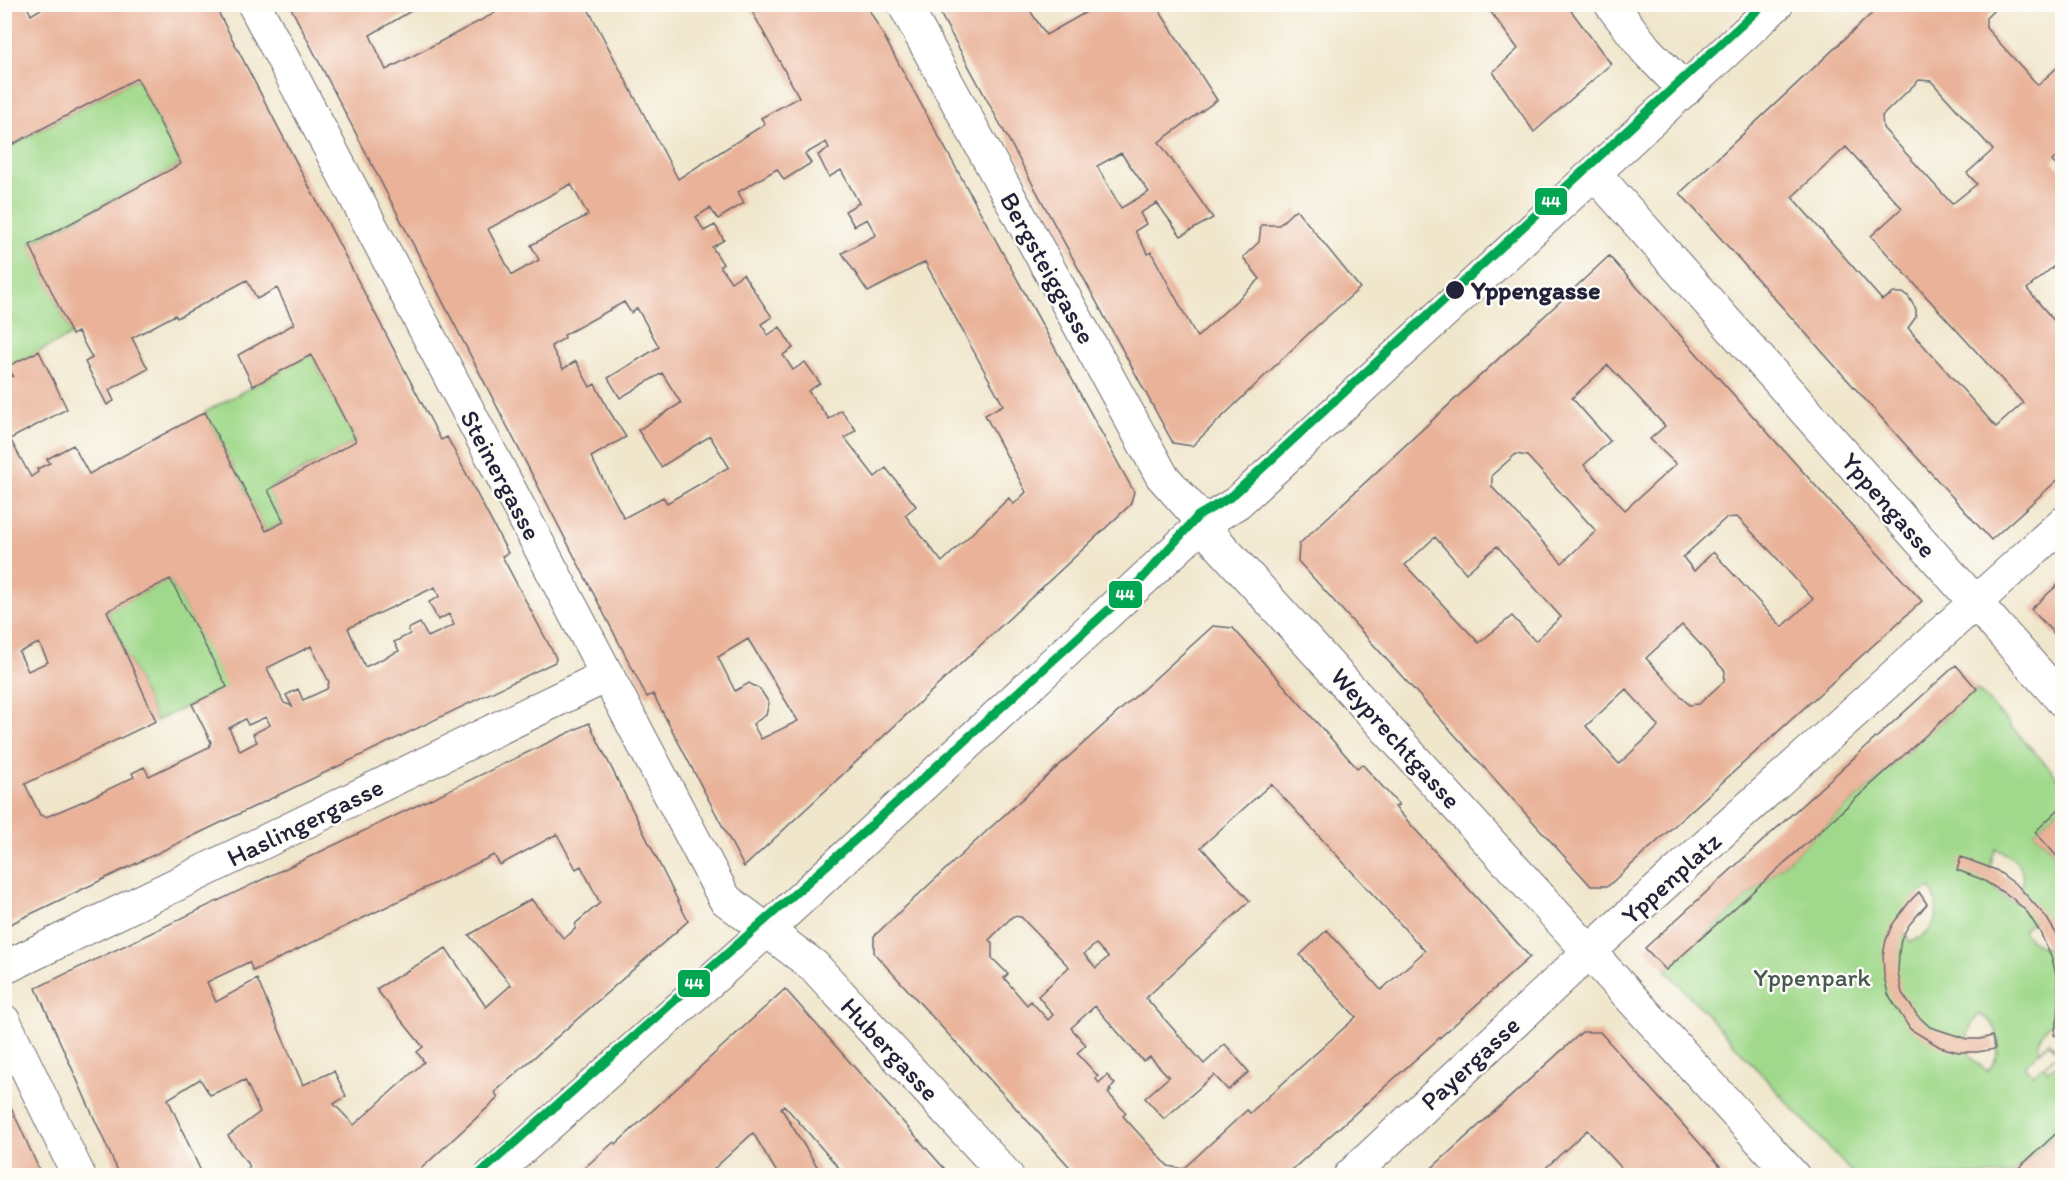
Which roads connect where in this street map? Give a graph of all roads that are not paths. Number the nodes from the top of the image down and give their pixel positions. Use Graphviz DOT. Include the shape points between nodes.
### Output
graph roads {
  1 [pos="254,4"];
  2 [pos="904,4"];
  3 [pos="1611,4"];
  4 [pos="1777,4"];
  5 [pos="1685,90"];
  6 [pos="1595,174"];
  7 [pos="1204,523"];
  8 [pos="2062,524"];
  9 [pos="1975,602"];
  10 [pos="606,676"];
  11 [pos="2062,700"];
  12 [pos="766,931"];
  13 [pos="1590,951"];
  14 [pos="4,968"];
  15 [pos="4,1021"];
  16 [pos="79,1176"];
  17 [pos="491,1176"];
  18 [pos="1007,1176"];
  19 [pos="1350,1176"];
  20 [pos="1793,1176"];
  1 -- 10 [label="street, Steinergasse"];
  2 -- 7 [label="street, Bergsteiggasse" via="1162,476"];
  3 -- 5 [label="street" via="1646,50"];
  4 -- 5 [label="street"];
  5 -- 6 [label="street"];
  6 -- 7 [label="street" via="1238,502"];
  6 -- 9 [label="street, Yppengasse"];
  7 -- 12 [label="street"];
  7 -- 13 [label="street, Weyprechtgasse" via="1214,539"];
  8 -- 9 [label="street"];
  9 -- 11 [label="street"];
  9 -- 13 [label="street, Yppenplatz"];
  10 -- 12 [label="street, Steinergasse" via="725,899"];
  10 -- 14 [label="street, Haslingergasse"];
  12 -- 17 [label="street"];
  12 -- 18 [label="street, Hubergasse" via="814,966"];
  13 -- 19 [label="street, Payergasse"];
  13 -- 20 [label="street"];
  15 -- 16 [label="street"];
}
